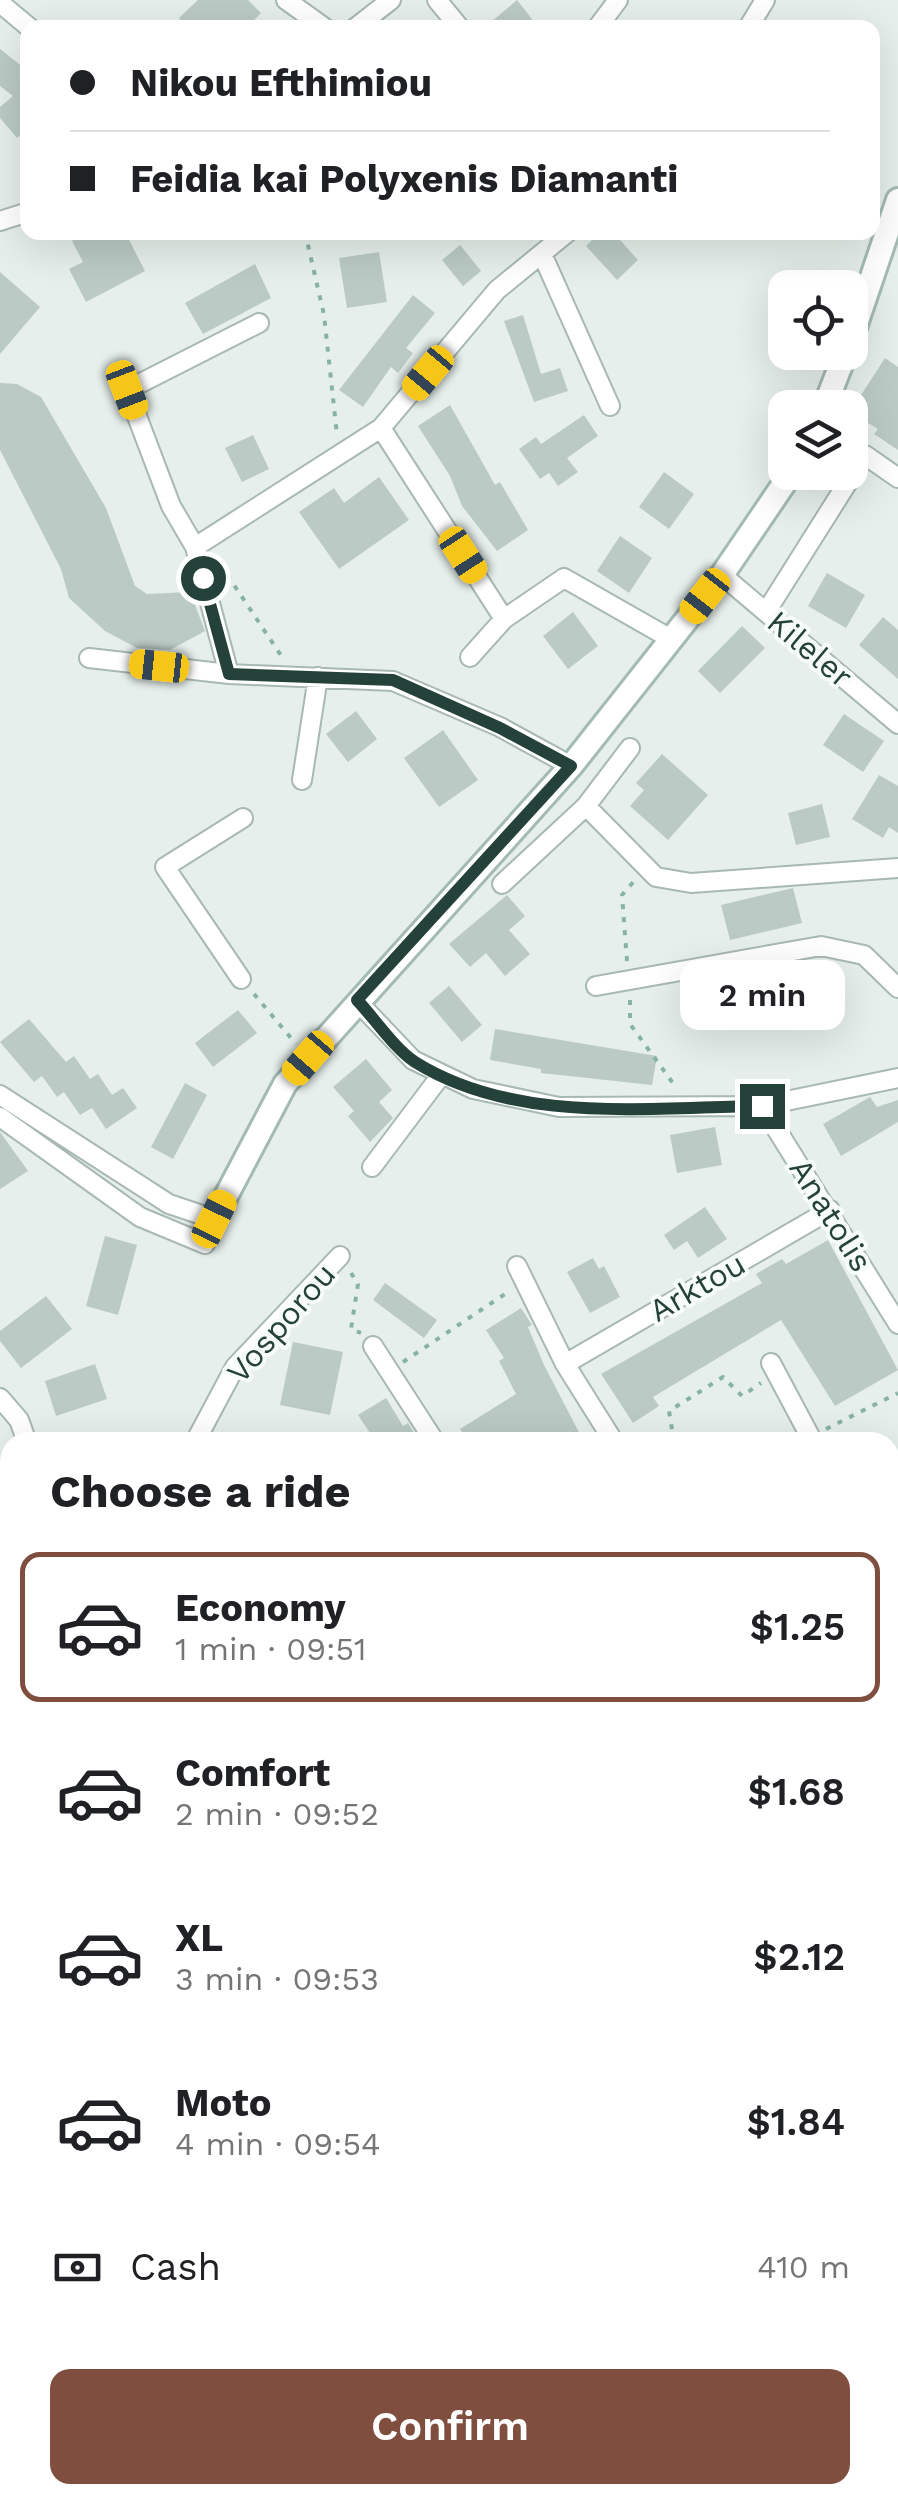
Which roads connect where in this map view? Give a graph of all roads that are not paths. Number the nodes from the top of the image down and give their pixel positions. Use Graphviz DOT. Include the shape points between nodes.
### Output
graph roads {
  1 [pos="286,0"];
  2 [pos="391,0"];
  3 [pos="437,0"];
  4 [pos="0,3"];
  5 [pos="20,20"];
  6 [pos="314,20"];
  7 [pos="365,20"];
  8 [pos="453,20"];
  9 [pos="898,202"];
  10 [pos="559,240"];
  11 [pos="542,254"];
  12 [pos="868,290"];
  13 [pos="259,322"];
  14 [pos="610,406"];
  15 [pos="381,428"];
  16 [pos="898,478"];
  17 [pos="780,490"];
  18 [pos="200,544"];
  19 [pos="722,575"];
  20 [pos="766,612"];
  21 [pos="504,619"];
  22 [pos="671,640"];
  23 [pos="470,656"];
  24 [pos="90,658"];
  25 [pos="229,674"];
  26 [pos="318,678"];
  27 [pos="898,724"];
  28 [pos="630,748"];
  29 [pos="571,766"];
  30 [pos="302,780"];
  31 [pos="586,806"];
  32 [pos="243,818"];
  33 [pos="898,868"];
  34 [pos="502,884"];
  35 [pos="242,979"];
  36 [pos="596,986"];
  37 [pos="898,988"];
  38 [pos="357,1000"];
  39 [pos="442,1074"];
  40 [pos="898,1078"];
  41 [pos="0,1095"];
  42 [pos="762,1106"];
  43 [pos="0,1118"];
  44 [pos="372,1167"];
  45 [pos="830,1210"];
  46 [pos="214,1219"];
  47 [pos="340,1256"];
  48 [pos="520,1274"];
  49 [pos="898,1324"];
  50 [pos="373,1346"];
  51 [pos="565,1364"];
  52 [pos="774,1367"];
  53 [pos="0,1398"];
  54 [pos="23,1432"];
  55 [pos="200,1432"];
  56 [pos="430,1432"];
  57 [pos="608,1432"];
  58 [pos="807,1432"];
  1 -- 6 [label="street"];
  2 -- 7 [label="street"];
  3 -- 8 [label="street"];
  4 -- 5 [label="street"];
  9 -- 12 [label="street"];
  10 -- 11 [label="street"];
  11 -- 14 [label="street"];
  11 -- 15 [label="street" via="498,290"];
  13 -- 18 [label="street" via="127,390 171,506"];
  15 -- 18 [label="street"];
  15 -- 21 [label="street"];
  16 -- 20 [label="street" via="865,455"];
  17 -- 19 [label="street"];
  18 -- 25 [label="street"];
  19 -- 20 [label="street, Kileler"];
  19 -- 22 [label="street"];
  20 -- 27 [label="street, Kileler"];
  21 -- 22 [label="street" via="564,578"];
  21 -- 23 [label="street"];
  22 -- 29 [label="street"];
  24 -- 25 [label="street"];
  25 -- 26 [label="street"];
  26 -- 29 [label="street" via="393,680"];
  26 -- 30 [label="street"];
  28 -- 31 [label="street"];
  29 -- 38 [label="street"];
  31 -- 33 [label="street" via="656,878 691,882"];
  31 -- 34 [label="street"];
  32 -- 35 [label="street" via="166,867"];
  36 -- 37 [label="street" via="821,946 864,955"];
  38 -- 39 [label="street" via="413,1060"];
  38 -- 46 [label="street" via="285,1084"];
  39 -- 42 [label="street" via="473,1089 558,1107"];
  39 -- 44 [label="street"];
  40 -- 42 [label="street"];
  41 -- 46 [label="street" via="169,1204"];
  42 -- 45 [label="street, Anatolis"];
  43 -- 46 [label="street" via="140,1217 205,1244"];
  45 -- 49 [label="street, Anatolis"];
  45 -- 51 [label="street, Arktou"];
  47 -- 55 [label="street, Vosporou" via="235,1367"];
  48 -- 51 [label="street"];
  50 -- 56 [label="street"];
  51 -- 57 [label="street"];
  52 -- 58 [label="street"];
  53 -- 54 [label="street"];
}
